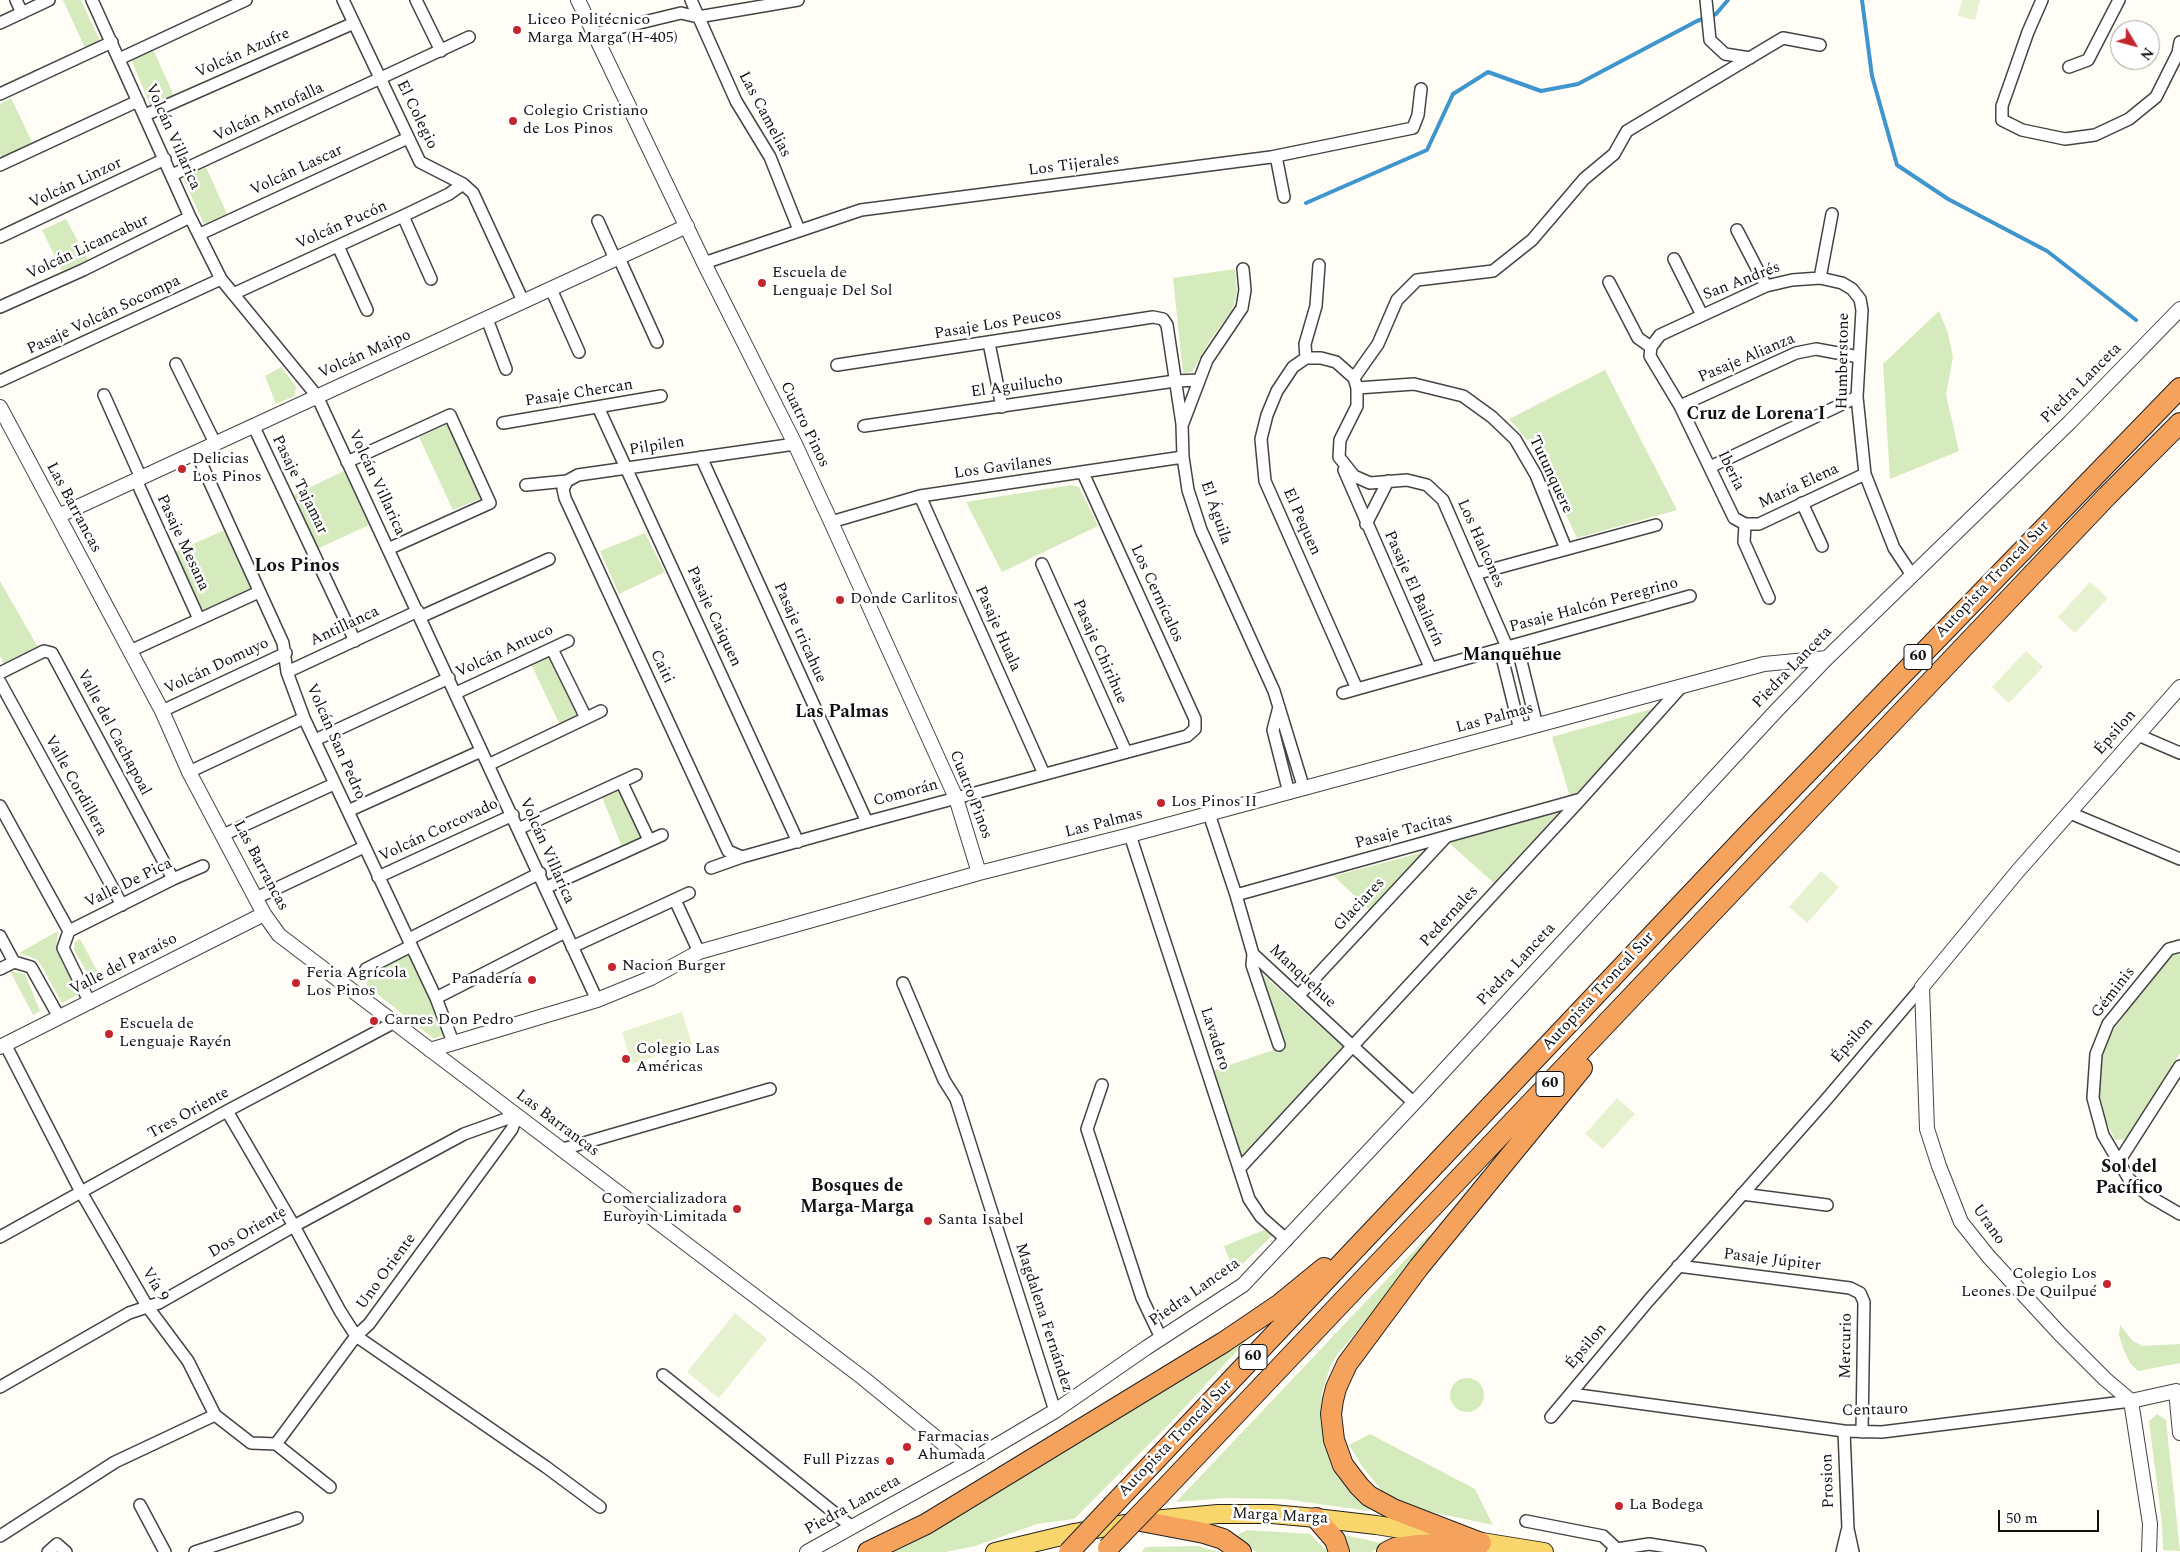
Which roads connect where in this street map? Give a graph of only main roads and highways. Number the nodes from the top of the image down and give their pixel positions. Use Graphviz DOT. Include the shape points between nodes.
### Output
graph roads {
  1 [pos="2180,381"];
  2 [pos="2180,388"];
  3 [pos="2180,424"];
  4 [pos="2180,433"];
  5 [pos="2091,478"];
  6 [pos="2107,496"];
  7 [pos="1680,947"];
  8 [pos="1394,1210"];
  9 [pos="1316,1518"];
  10 [pos="1141,1521"];
  11 [pos="1481,1543"];
  12 [pos="1114,1549"];
  13 [pos="1012,1550"];
  14 [pos="868,1552"];
  15 [pos="995,1552"];
  16 [pos="1069,1552"];
  17 [pos="1241,1552"];
  18 [pos="1339,1552"];
  19 [pos="1387,1552"];
  20 [pos="1544,1552"];
  1 -- 5 [label="highway, Autopista Troncal Sur / 60"];
  2 -- 5 [label="highway, Autopista Troncal Sur / 60"];
  3 -- 6 [label="highway, Autopista Troncal Sur / 60"];
  4 -- 6 [label="highway, Autopista Troncal Sur / 60"];
  5 -- 8 [label="highway, Autopista Troncal Sur / 60" via="1746,836"];
  6 -- 7 [label="highway, Autopista Troncal Sur / 60"];
  7 -- 11 [label="highway" via="1419,1267 1346,1364 1336,1388 1331,1414 1334,1440 1343,1464 1359,1486 1369,1496 1393,1509"];
  7 -- 12 [label="highway, Autopista Troncal Sur / 60, bridge" via="1157,1497"];
  8 -- 14 [label="highway" via="1280,1304 1224,1342 926,1524"];
  8 -- 16 [label="highway, Autopista Troncal Sur / 60, bridge"];
  9 -- 10 [label="main road, Marga Marga" via="1218,1514"];
  9 -- 11 [label="main road, Marga Marga"];
  9 -- 18 [label="highway" via="1335,1540"];
  10 -- 13 [label="main road, Marga Marga" via="1074,1533"];
  10 -- 17 [label="highway" via="1204,1533 1223,1539"];
  11 -- 19 [label="highway" via="1418,1545"];
  11 -- 20 [label="main road, Marga Marga"];
  13 -- 15 [label="main road, Marga Marga"];
}
